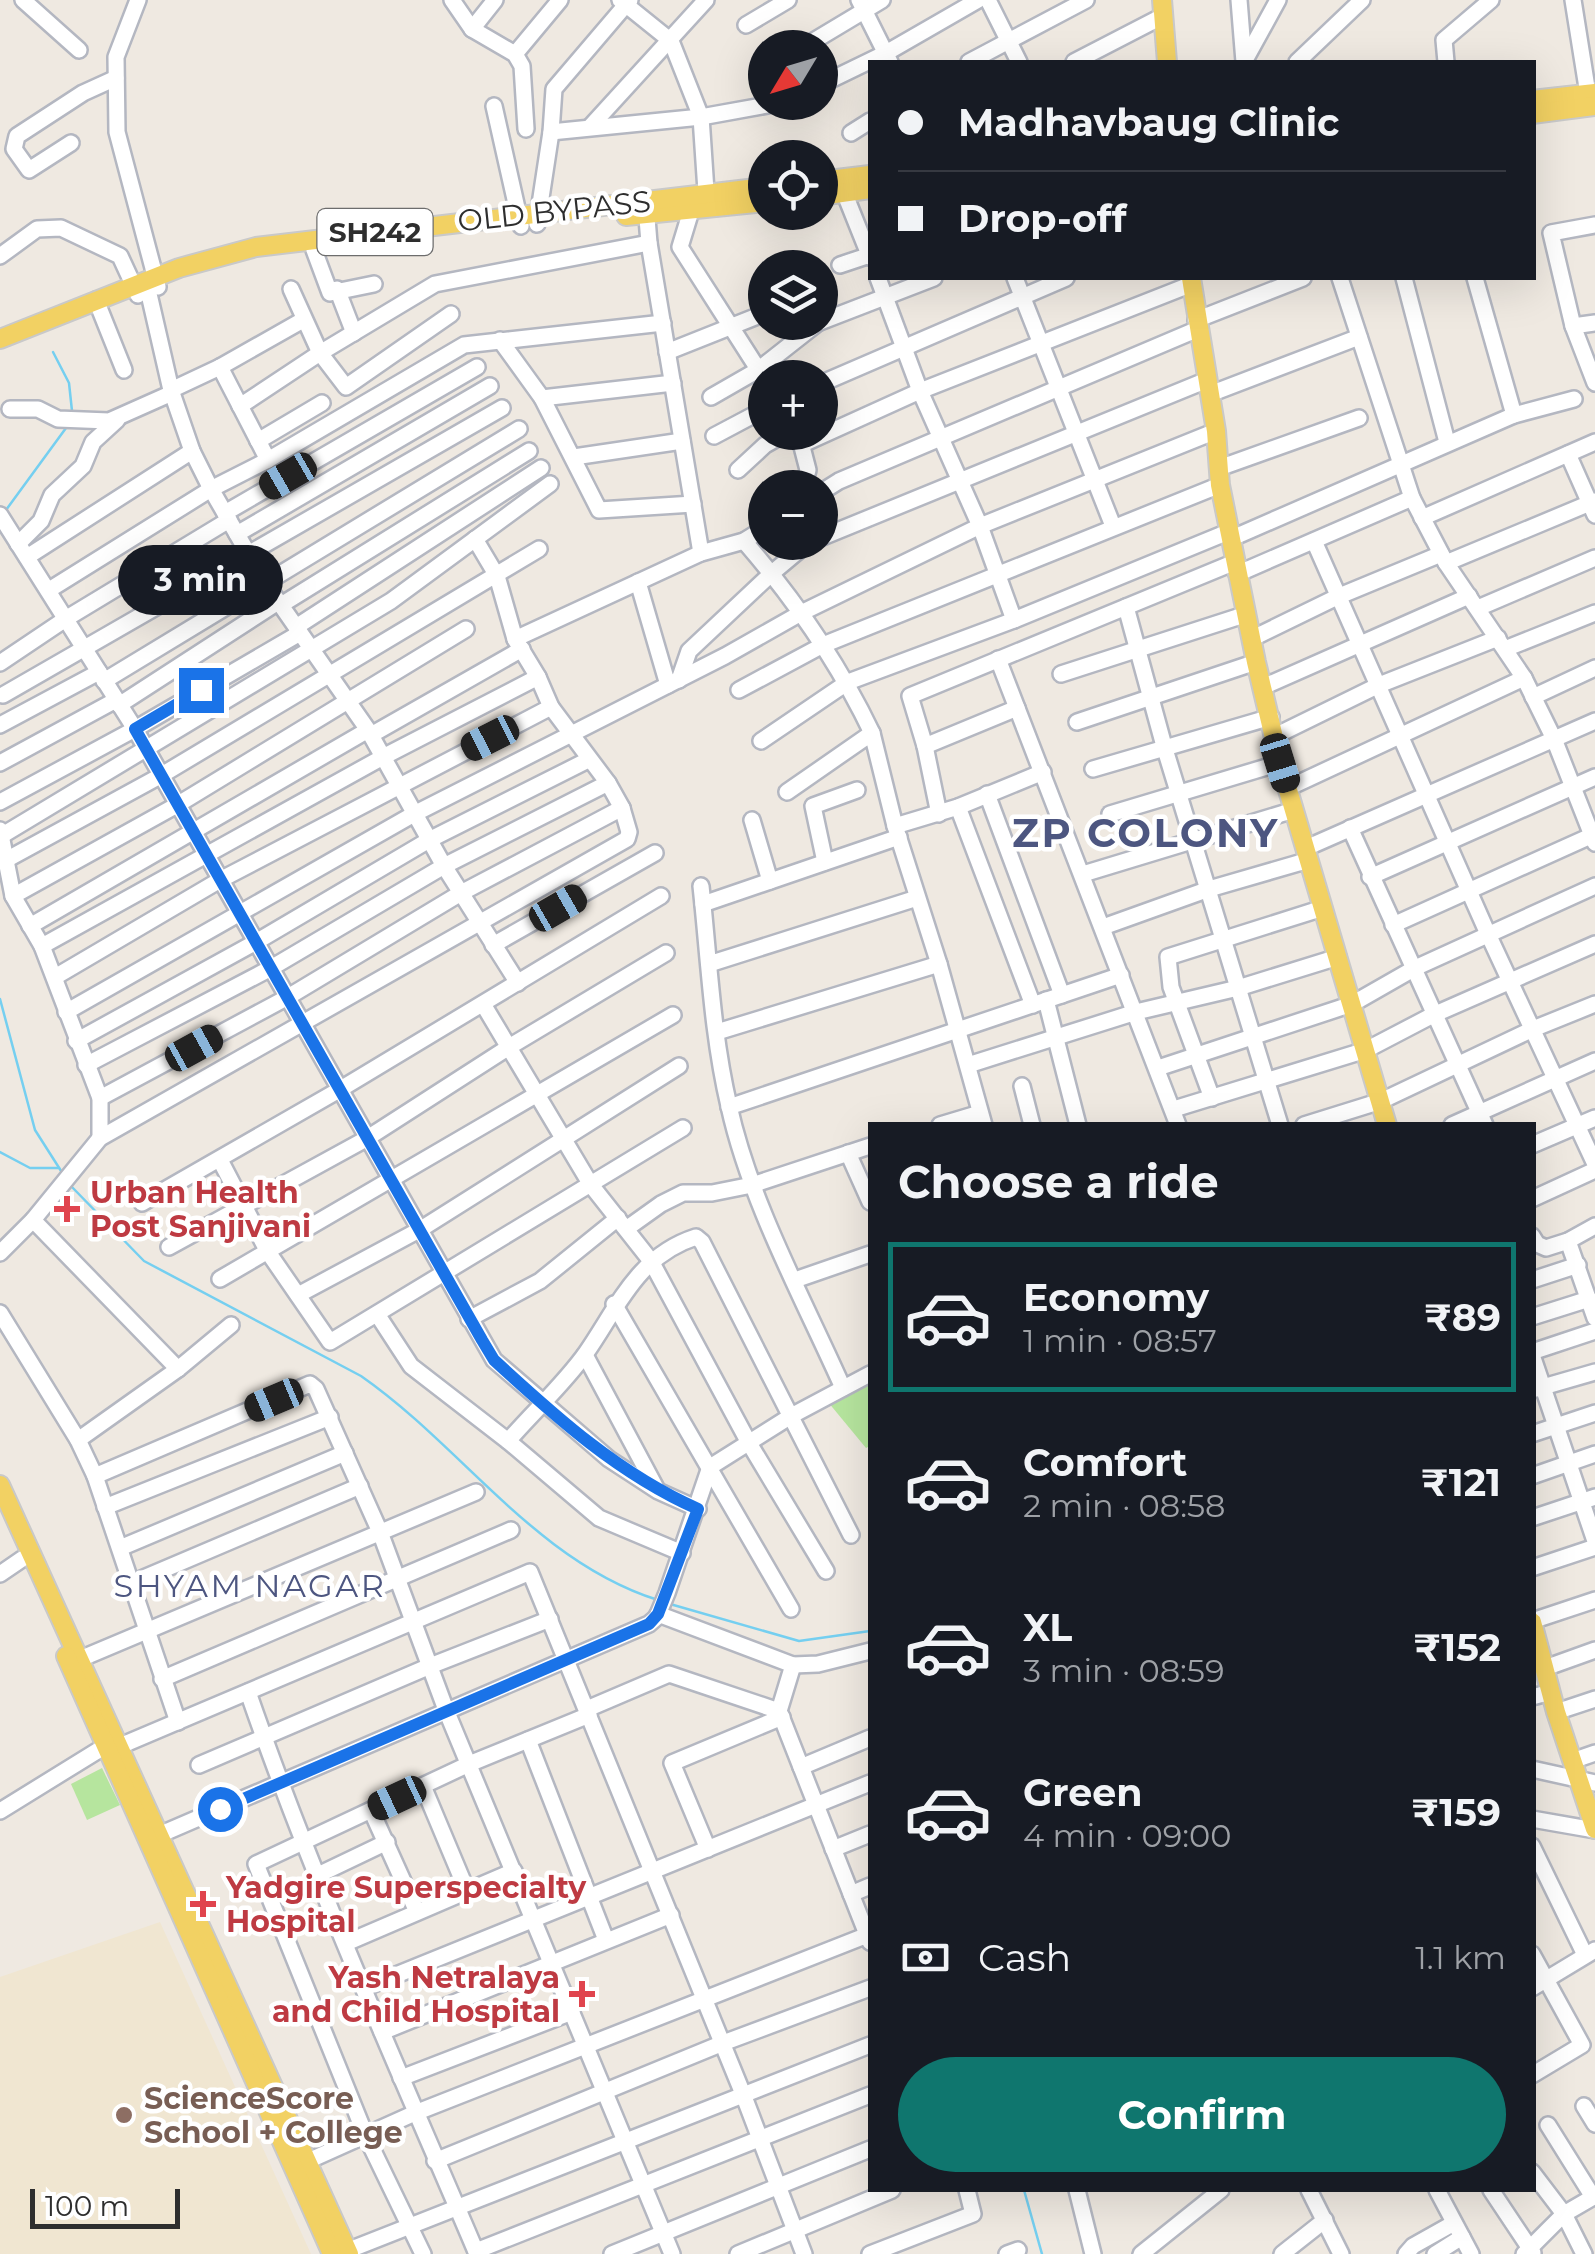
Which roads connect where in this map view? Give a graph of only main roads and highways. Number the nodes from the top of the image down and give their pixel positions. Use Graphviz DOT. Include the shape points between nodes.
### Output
graph roads {
  1 [pos="1162,8"];
  2 [pos="1167,60"];
  3 [pos="1593,98"];
  4 [pos="1536,100"];
  5 [pos="1536,113"];
  6 [pos="868,176"];
  7 [pos="838,183"];
  8 [pos="838,184"];
  9 [pos="868,189"];
  10 [pos="748,191"];
  11 [pos="700,202"];
  12 [pos="748,202"];
  13 [pos="528,220"];
  14 [pos="1191,281"];
  15 [pos="146,286"];
  16 [pos="98,305"];
  17 [pos="0,338"];
  18 [pos="0,348"];
  19 [pos="1386,1122"];
  20 [pos="0,1486"];
  21 [pos="0,1510"];
  22 [pos="1536,1646"];
  23 [pos="1542,1694"];
  24 [pos="114,1743"];
  25 [pos="1581,1774"];
  26 [pos="1595,1829"];
  27 [pos="152,1838"];
  28 [pos="342,2253"];
  1 -- 2 [label="main road"];
  3 -- 4 [label="main road"];
  3 -- 5 [label="main road"];
  6 -- 7 [label="main road"];
  8 -- 9 [label="main road"];
  10 -- 11 [label="main road, OLD BYPASS / SH242"];
  11 -- 12 [label="main road, OLD BYPASS / SH242"];
  11 -- 13 [label="main road, OLD BYPASS / SH242"];
  13 -- 15 [label="main road, OLD BYPASS / SH242" via="235,263"];
  13 -- 15 [label="main road, OLD BYPASS / SH242" via="256,247"];
  14 -- 19 [label="main road" via="1229,536 1256,662"];
  15 -- 16 [label="main road, OLD BYPASS / SH242"];
  16 -- 17 [label="main road, OLD BYPASS / SH242"];
  16 -- 18 [label="main road, OLD BYPASS / SH242"];
  20 -- 24 [label="main road"];
  21 -- 24 [label="main road"];
  22 -- 23 [label="main road" via="1545,1668"];
  23 -- 25 [label="main road"];
  24 -- 27 [label="main road"];
  25 -- 26 [label="main road"];
  27 -- 28 [label="main road"];
  27 -- 28 [label="main road" via="308,2160"];
}
